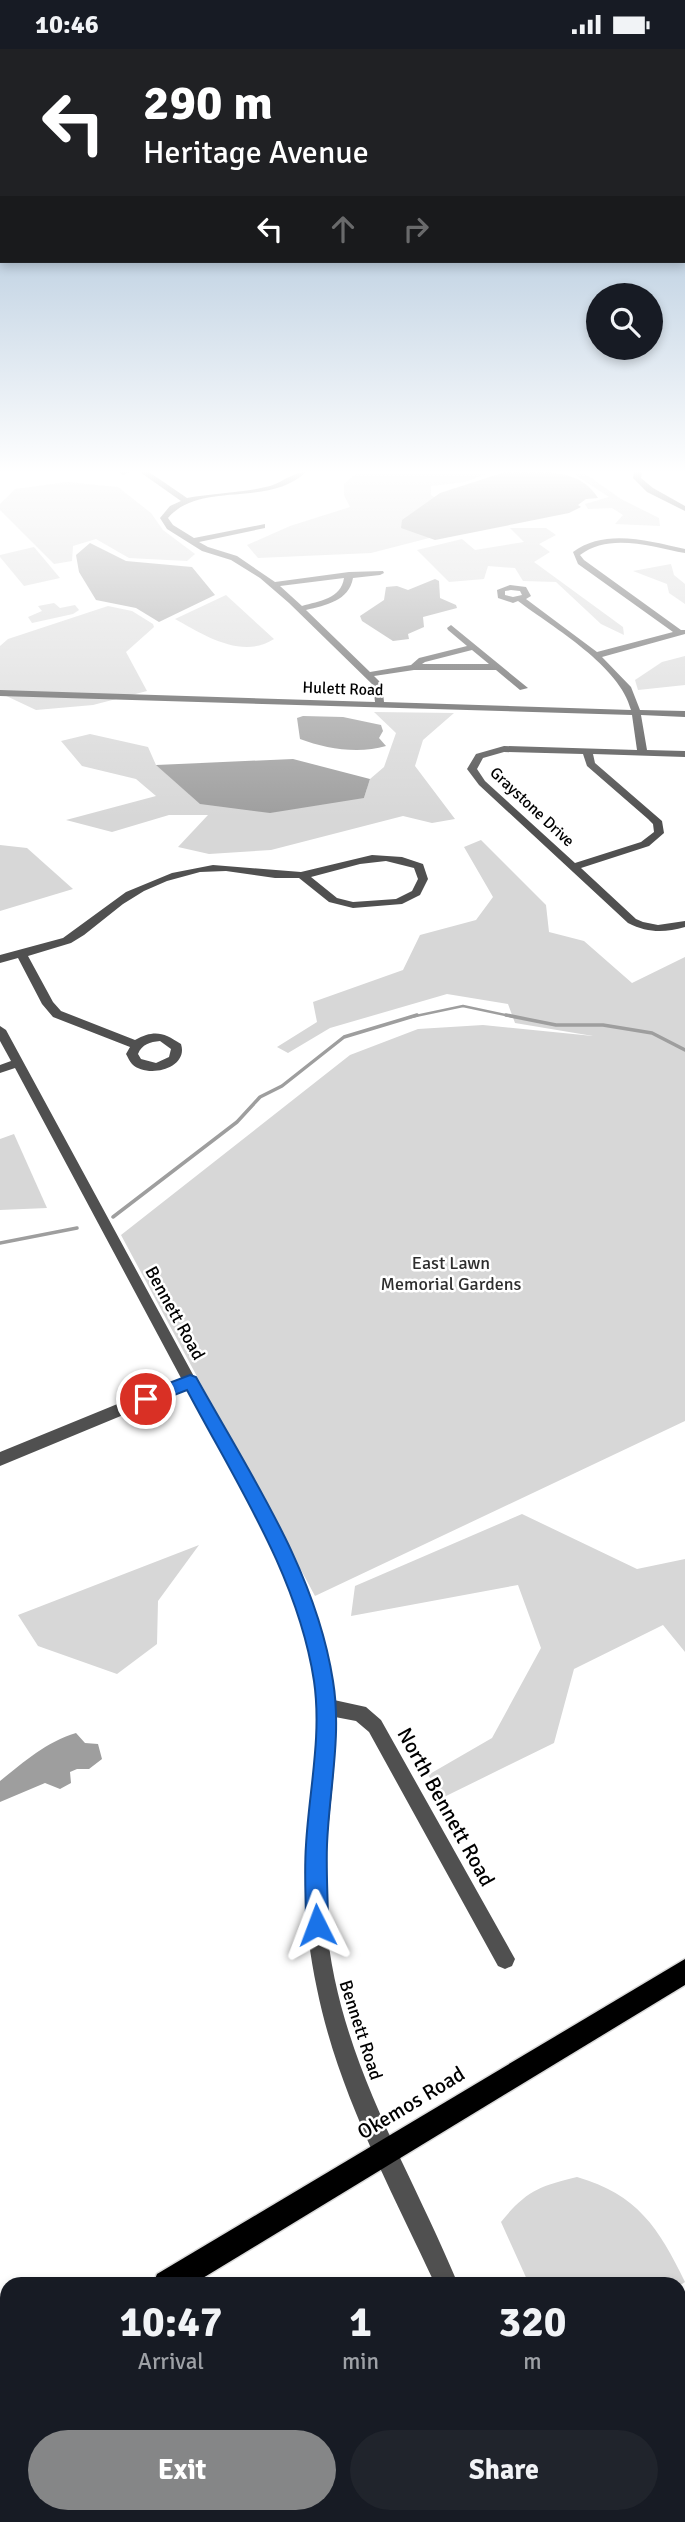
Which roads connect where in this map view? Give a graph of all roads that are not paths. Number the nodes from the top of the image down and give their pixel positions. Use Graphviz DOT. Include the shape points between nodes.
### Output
graph roads {
  1 [pos="277,587"];
  2 [pos="347,587"];
  3 [pos="619,587"];
  4 [pos="521,599"];
  5 [pos="300,609"];
  6 [pos="451,628"];
  7 [pos="682,633"];
  8 [pos="473,646"];
  9 [pos="594,656"];
  10 [pos="414,667"];
  11 [pos="498,667"];
  12 [pos="367,675"];
  13 [pos="523,688"];
  14 [pos="0,693"];
  15 [pos="380,706"];
  16 [pos="635,713"];
  17 [pos="685,714"];
  18 [pos="587,751"];
  19 [pos="642,752"];
  20 [pos="685,754"];
  21 [pos="573,867"];
  22 [pos="302,875"];
  23 [pos="685,925"];
  24 [pos="21,954"];
  25 [pos="0,960"];
  26 [pos="0,1030"];
  27 [pos="136,1045"];
  28 [pos="18,1063"];
  29 [pos="0,1069"];
  30 [pos="190,1381"];
  31 [pos="0,1459"];
  32 [pos="326,1707"];
  33 [pos="505,1959"];
  34 [pos="685,1971"];
  35 [pos="386,2151"];
  36 [pos="179,2277"];
  37 [pos="444,2277"];
  1 -- 5 [label="street"];
  2 -- 5 [label="street" via="333,600"];
  3 -- 7 [label="street"];
  4 -- 9 [label="street"];
  5 -- 12 [label="street"];
  6 -- 8 [label="street"];
  7 -- 9 [label="street"];
  8 -- 10 [label="street" via="422,660"];
  8 -- 11 [label="street"];
  9 -- 16 [label="street" via="626,685"];
  10 -- 11 [label="street"];
  10 -- 12 [label="street"];
  11 -- 13 [label="street"];
  12 -- 15 [label="street" via="377,684"];
  14 -- 15 [label="street, Hulett Road"];
  15 -- 16 [label="street, Hulett Road"];
  16 -- 17 [label="street, Hulett Road"];
  16 -- 19 [label="street"];
  18 -- 19 [label="street, Graystone Drive"];
  18 -- 21 [label="street" via="590,764 658,823 659,834 645,844"];
  18 -- 21 [label="street, Graystone Drive" via="494,750 479,756 472,769"];
  19 -- 20 [label="street, Graystone Drive"];
  21 -- 23 [label="street, Graystone Drive" via="646,929"];
  22 -- 22 [label="street" via="369,858 399,858 419,866 423,879 416,893 398,902 353,905 333,900"];
  22 -- 24 [label="street" via="225,867 152,883 129,894 76,935"];
  24 -- 25 [label="street"];
  24 -- 27 [label="street" via="57,1014"];
  26 -- 28 [label="street, Bennett Road"];
  28 -- 29 [label="street"];
  28 -- 30 [label="street, Bennett Road"];
  30 -- 31 [label="street"];
  30 -- 32 [label="street, Bennett Road" via="296,1580 317,1641"];
  32 -- 33 [label="street, North Bennett Road" via="360,1713 375,1726"];
  32 -- 35 [label="street, Bennett Road" via="315,1879 320,1949 340,2034"];
  34 -- 35 [label="main road, Okemos Road"];
  35 -- 36 [label="main road, Okemos Road"];
  35 -- 37 [label="street, Bennett Road"];
}
